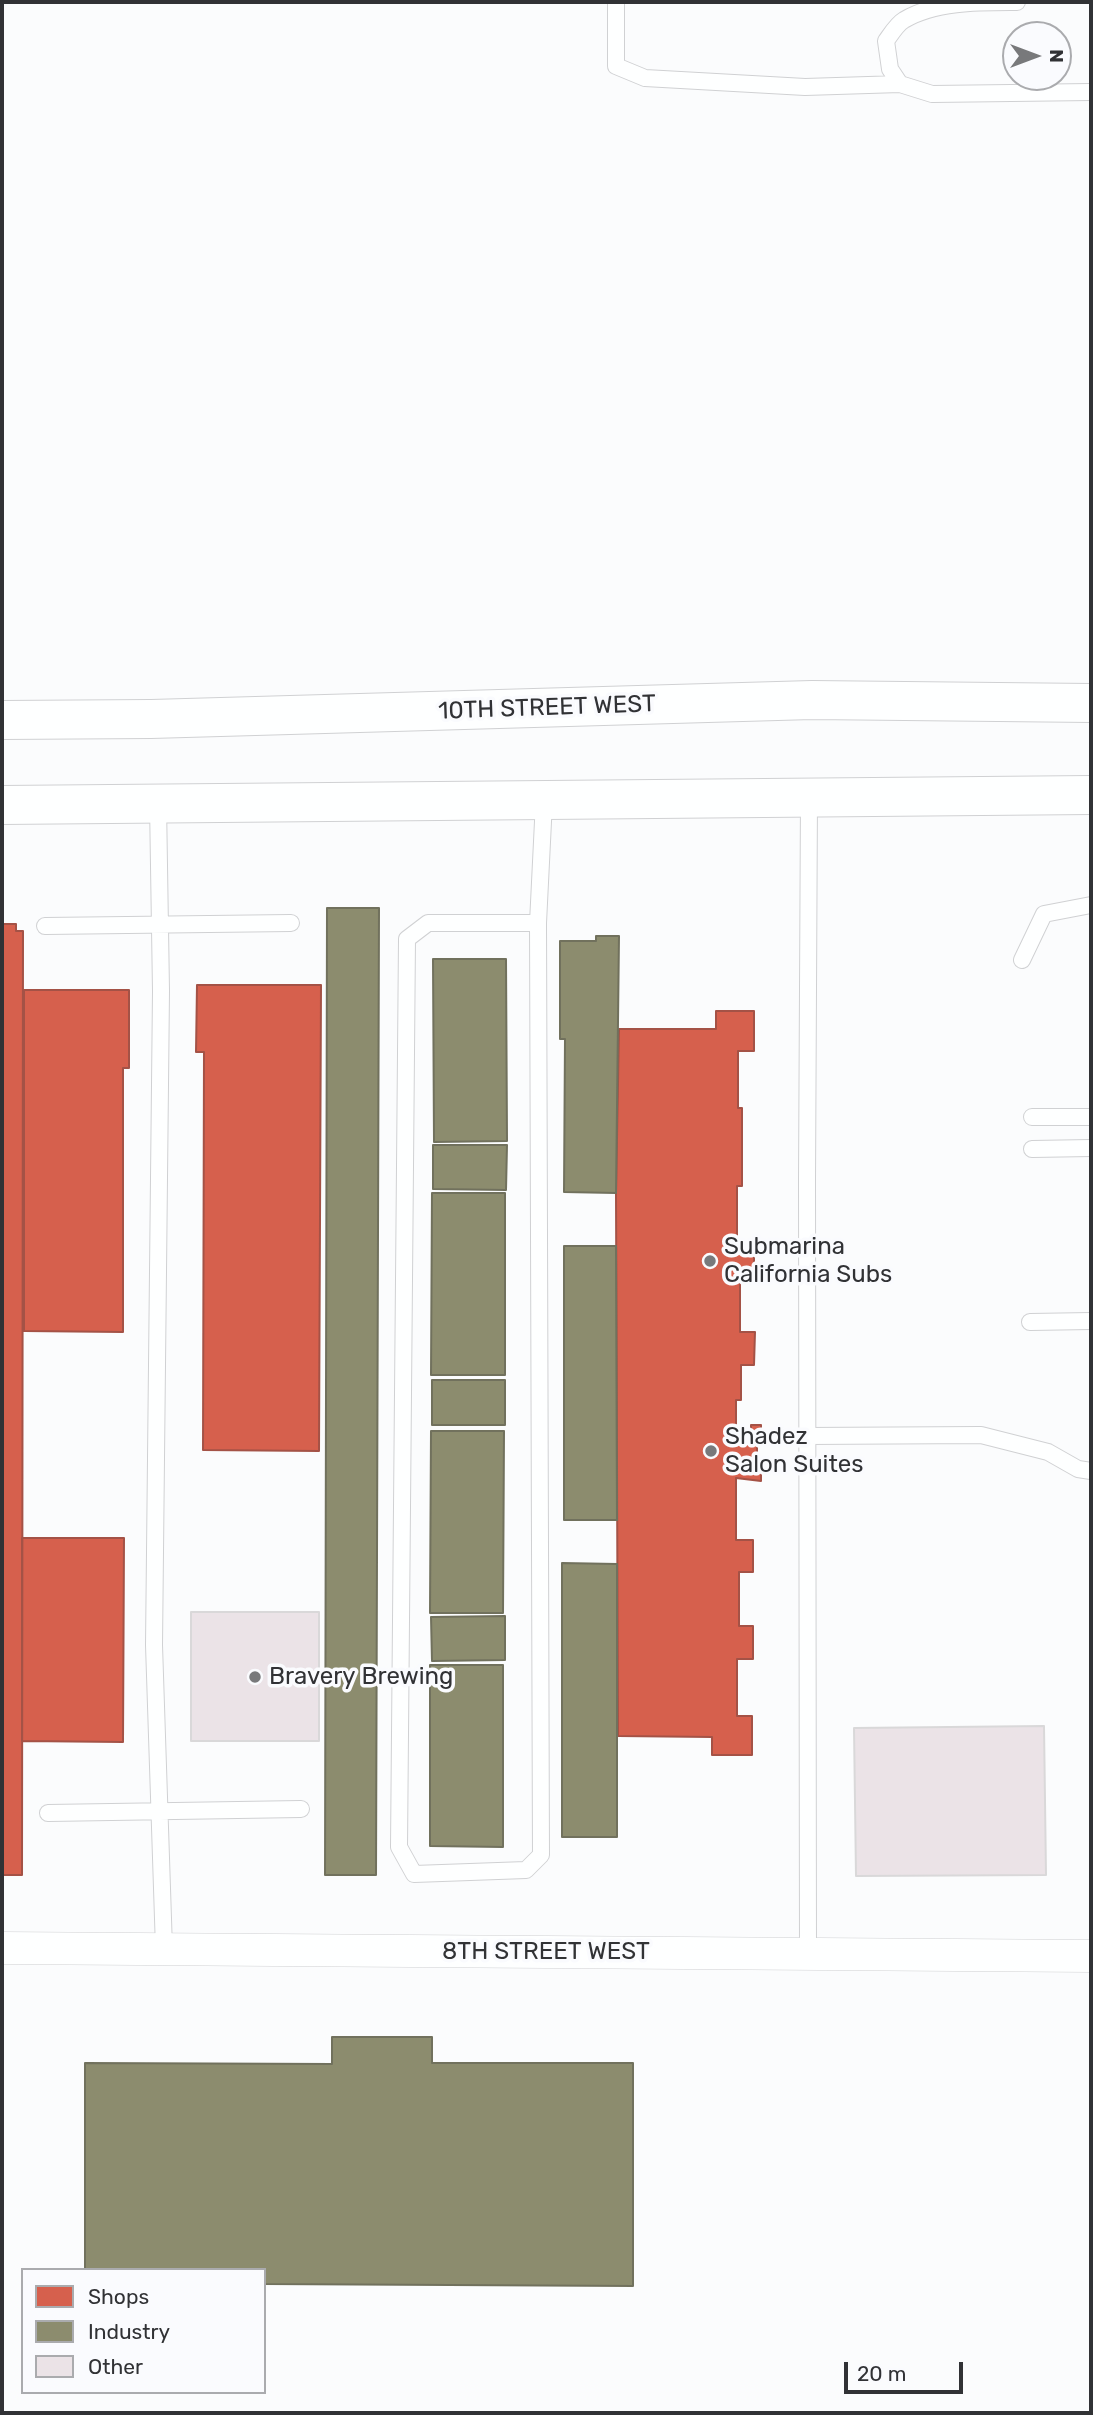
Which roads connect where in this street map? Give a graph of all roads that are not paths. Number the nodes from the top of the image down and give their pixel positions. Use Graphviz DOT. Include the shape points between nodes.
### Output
graph roads {
  1 [pos="616,2"];
  2 [pos="1017,2"];
  3 [pos="938,4"];
  4 [pos="900,84"];
  5 [pos="1091,92"];
  6 [pos="1091,703"];
  7 [pos="2,720"];
  8 [pos="1091,795"];
  9 [pos="809,798"];
  10 [pos="544,801"];
  11 [pos="158,803"];
  12 [pos="2,805"];
  13 [pos="1091,905"];
  14 [pos="291,923"];
  15 [pos="538,923"];
  16 [pos="161,925"];
  17 [pos="45,926"];
  18 [pos="1022,960"];
  19 [pos="1032,1117"];
  20 [pos="1091,1117"];
  21 [pos="1091,1148"];
  22 [pos="1032,1149"];
  23 [pos="1091,1321"];
  24 [pos="1030,1322"];
  25 [pos="807,1436"];
  26 [pos="1091,1471"];
  27 [pos="301,1809"];
  28 [pos="159,1811"];
  29 [pos="48,1813"];
  30 [pos="2,1948"];
  31 [pos="164,1949"];
  32 [pos="808,1954"];
  33 [pos="1091,1956"];
  1 -- 4 [label="lane" via="616,65 645,78 805,87"];
  2 -- 3 [label="lane"];
  3 -- 4 [label="lane" via="903,20 886,41 890,69"];
  4 -- 5 [label="lane" via="932,94"];
  6 -- 7 [label="main road, 10TH STREET WEST" via="812,700"];
  8 -- 9 [label="main road"];
  9 -- 10 [label="main road"];
  9 -- 25 [label="lane"];
  10 -- 11 [label="main road"];
  10 -- 15 [label="lane"];
  11 -- 12 [label="main road"];
  11 -- 16 [label="lane"];
  13 -- 18 [label="lane" via="1044,914"];
  14 -- 16 [label="lane"];
  15 -- 15 [label="lane" via="541,1856 526,1870 414,1874 399,1847 407,939 428,923"];
  16 -- 17 [label="lane"];
  16 -- 28 [label="lane" via="154,1645"];
  19 -- 20 [label="lane"];
  21 -- 22 [label="lane"];
  23 -- 24 [label="lane"];
  25 -- 26 [label="lane" via="981,1435 1048,1452"];
  25 -- 32 [label="lane"];
  27 -- 28 [label="lane"];
  28 -- 29 [label="lane"];
  28 -- 31 [label="lane"];
  30 -- 31 [label="street, 8TH STREET WEST"];
  31 -- 32 [label="street, 8TH STREET WEST"];
  32 -- 33 [label="street, 8TH STREET WEST"];
}
